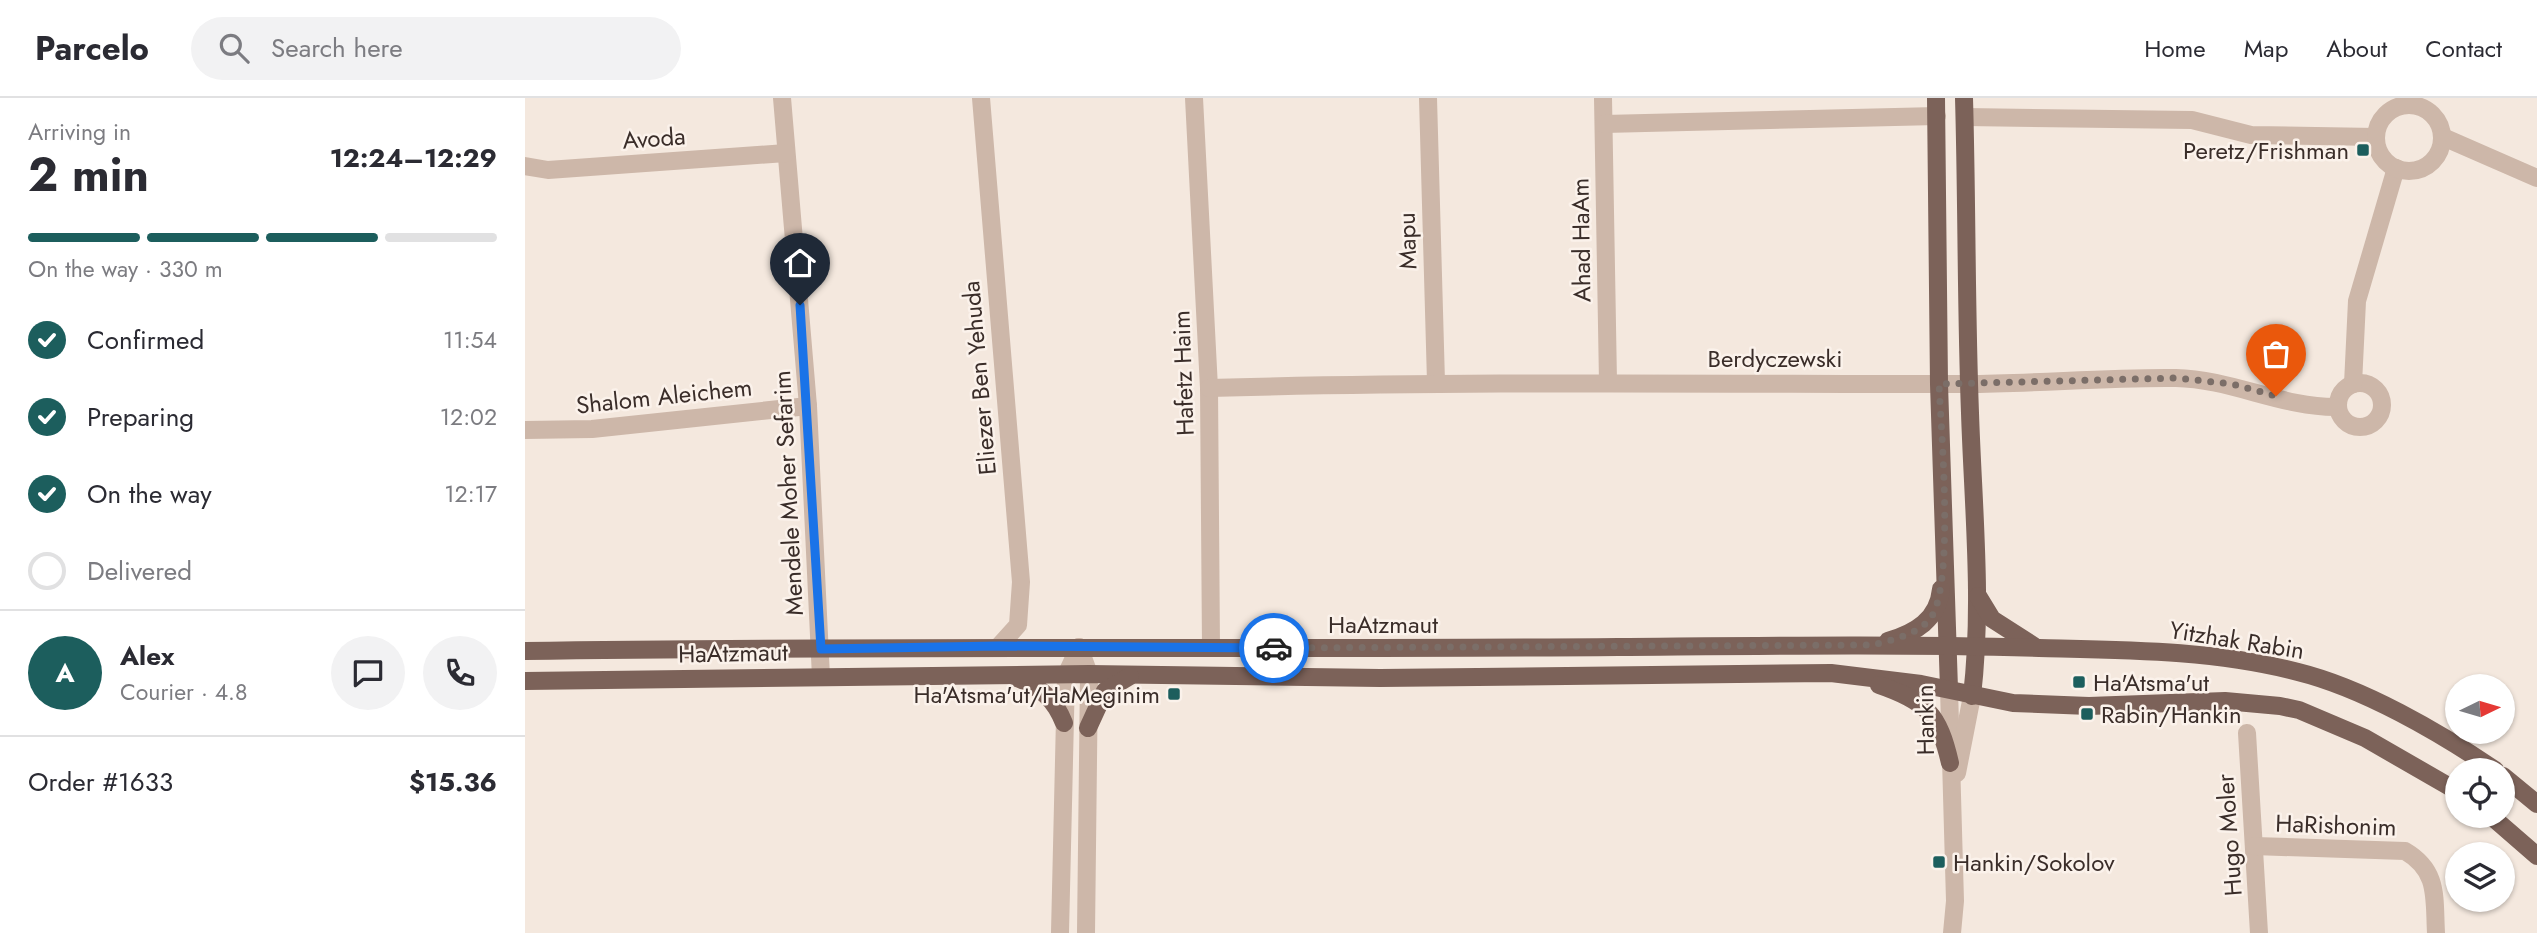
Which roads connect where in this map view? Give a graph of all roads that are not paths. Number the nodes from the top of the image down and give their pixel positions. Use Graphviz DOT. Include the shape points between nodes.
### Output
graph roads {
  1 [pos="782,98"];
  2 [pos="981,98"];
  3 [pos="1194,98"];
  4 [pos="1427,98"];
  5 [pos="1603,98"];
  6 [pos="1964,98"];
  7 [pos="2411,101"];
  8 [pos="1936,107"];
  9 [pos="1965,117"];
  10 [pos="1604,124"];
  11 [pos="2376,136"];
  12 [pos="2443,137"];
  13 [pos="786,153"];
  14 [pos="525,166"];
  15 [pos="2396,168"];
  16 [pos="2537,178"];
  17 [pos="1436,382"];
  18 [pos="1608,382"];
  19 [pos="1939,384"];
  20 [pos="1969,384"];
  21 [pos="2353,384"];
  22 [pos="1209,388"];
  23 [pos="808,406"];
  24 [pos="2337,407"];
  25 [pos="525,430"];
  26 [pos="1945,554"];
  27 [pos="1976,590"];
  28 [pos="1872,645"];
  29 [pos="1948,645"];
  30 [pos="999,646"];
  31 [pos="1977,646"];
  32 [pos="1079,647"];
  33 [pos="1211,647"];
  34 [pos="2038,648"];
  35 [pos="821,649"];
  36 [pos="525,651"];
  37 [pos="1831,673"];
  38 [pos="1089,674"];
  39 [pos="1134,674"];
  40 [pos="1011,675"];
  41 [pos="1066,675"];
  42 [pos="821,677"];
  43 [pos="525,681"];
  44 [pos="1949,689"];
  45 [pos="1972,696"];
  46 [pos="1065,723"];
  47 [pos="1088,728"];
  48 [pos="2247,733"];
  49 [pos="2473,758"];
  50 [pos="1950,763"];
  51 [pos="2445,784"];
  52 [pos="2515,786"];
  53 [pos="1952,793"];
  54 [pos="2537,804"];
  55 [pos="2505,828"];
  56 [pos="2254,846"];
  57 [pos="2537,856"];
  58 [pos="1955,901"];
  59 [pos="1060,933"];
  60 [pos="1086,933"];
  61 [pos="1952,933"];
  62 [pos="1961,933"];
  63 [pos="2259,933"];
  64 [pos="2436,933"];
  1 -- 13 [label="street, Mendele Moher Sefarim"];
  2 -- 30 [label="street, Eliezer Ben Yehuda" via="1021,582 1018,625"];
  3 -- 22 [label="street, Hafetz Haim"];
  4 -- 17 [label="street, Mapu"];
  5 -- 10 [label="street, Ahad HaAm"];
  6 -- 9 [label="main road"];
  7 -- 11 [label="street" via="2387,113"];
  7 -- 12 [label="street" via="2437,118"];
  8 -- 10 [label="street"];
  8 -- 19 [label="main road"];
  9 -- 11 [label="street" via="2192,120 2251,135"];
  9 -- 20 [label="main road"];
  10 -- 18 [label="street, Ahad HaAm"];
  11 -- 15 [label="street" via="2381,155"];
  12 -- 15 [label="street" via="2428,165 2407,171"];
  12 -- 16 [label="street"];
  13 -- 14 [label="street, Avoda" via="548,170"];
  13 -- 23 [label="street, Mendele Moher Sefarim"];
  15 -- 21 [label="street" via="2357,301"];
  17 -- 18 [label="street, Berdyczewski"];
  17 -- 22 [label="street, Berdyczewski"];
  18 -- 19 [label="street, Berdyczewski"];
  19 -- 20 [label="street, Berdyczewski"];
  19 -- 26 [label="main road"];
  20 -- 24 [label="street, Berdyczewski" via="2177,378 2232,384 2319,407"];
  20 -- 27 [label="main road"];
  21 -- 24 [label="street" via="2341,393"];
  21 -- 24 [label="street" via="2366,384 2377,392 2382,404 2377,419 2365,427 2350,425"];
  22 -- 33 [label="street, Hafetz Haim"];
  23 -- 25 [label="street, Shalom Aleichem" via="592,429"];
  23 -- 35 [label="street, Mendele Moher Sefarim"];
  26 -- 28 [label="main road" via="1941,595 1930,618 1914,631"];
  26 -- 29 [label="main road, Hankin"];
  27 -- 31 [label="main road"];
  27 -- 34 [label="main road" via="1992,619"];
  28 -- 29 [label="main road, HaAtzmaut"];
  28 -- 33 [label="main road, HaAtzmaut"];
  29 -- 31 [label="main road, Yitzhak Rabin"];
  29 -- 44 [label="main road, Hankin"];
  29 -- 45 [label="main road" via="1967,674"];
  30 -- 32 [label="main road, HaAtzmaut"];
  30 -- 35 [label="main road, HaAtzmaut"];
  31 -- 34 [label="main road, Yitzhak Rabin"];
  31 -- 45 [label="main road"];
  32 -- 33 [label="main road, HaAtzmaut"];
  32 -- 38 [label="street"];
  32 -- 41 [label="street"];
  34 -- 49 [label="main road, Yitzhak Rabin" via="2194,655 2299,672 2372,701"];
  35 -- 36 [label="main road, HaAtzmaut"];
  35 -- 42 [label="street, Mendele Moher Sefarim"];
  37 -- 39 [label="main road, HaAtzmaut" via="1380,678"];
  37 -- 44 [label="main road, HaAtzmaut"];
  37 -- 50 [label="main road" via="1919,702 1936,720"];
  38 -- 39 [label="main road, HaAtzmaut"];
  38 -- 41 [label="main road, HaAtzmaut"];
  38 -- 47 [label="street"];
  39 -- 47 [label="main road" via="1105,691"];
  40 -- 41 [label="main road, HaAtzmaut"];
  40 -- 42 [label="main road, HaAtzmaut"];
  40 -- 46 [label="main road" via="1045,692"];
  41 -- 46 [label="street"];
  42 -- 43 [label="main road, HaAtzmaut"];
  44 -- 45 [label="main road"];
  44 -- 50 [label="street, Hankin"];
  45 -- 51 [label="main road" via="2064,706 2225,701 2280,706 2365,738"];
  45 -- 53 [label="street, Hankin"];
  46 -- 59 [label="street"];
  47 -- 60 [label="street"];
  48 -- 56 [label="street, Hugo Moler"];
  50 -- 53 [label="street, Hankin"];
  52 -- 54 [label="main road"];
  53 -- 58 [label="street, Hankin"];
  55 -- 57 [label="main road"];
  56 -- 63 [label="street, Hugo Moler"];
  56 -- 64 [label="street, HaRishonim" via="2405,851 2423,861 2431,877"];
  58 -- 61 [label="street, Hankin"];
  58 -- 62 [label="street, Hankin"];
}
